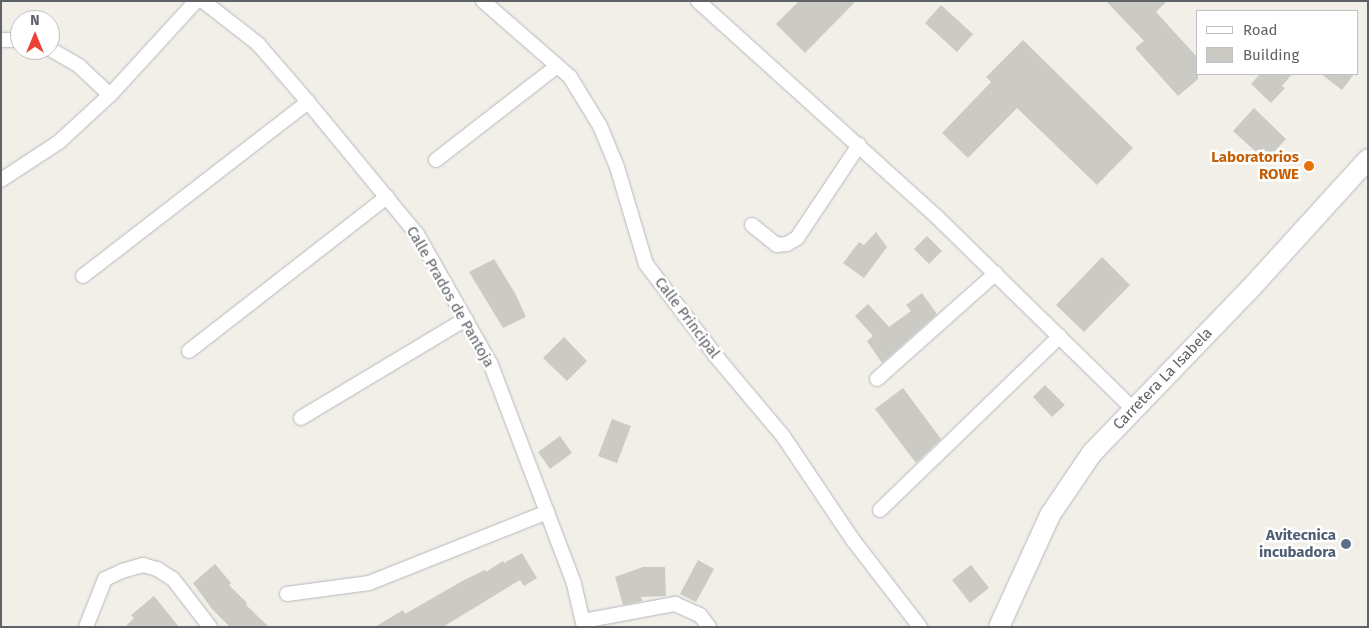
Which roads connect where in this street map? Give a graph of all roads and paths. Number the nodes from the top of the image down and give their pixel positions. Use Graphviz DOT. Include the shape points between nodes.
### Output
graph roads {
  1 [pos="196,1"];
  2 [pos="203,1"];
  3 [pos="483,1"];
  4 [pos="698,1"];
  5 [pos="60,55"];
  6 [pos="558,66"];
  7 [pos="110,95"];
  8 [pos="308,102"];
  9 [pos="859,145"];
  10 [pos="1368,159"];
  11 [pos="436,160"];
  12 [pos="1,180"];
  13 [pos="386,198"];
  14 [pos="752,225"];
  15 [pos="996,273"];
  16 [pos="83,276"];
  17 [pos="466,319"];
  18 [pos="1060,336"];
  19 [pos="189,351"];
  20 [pos="877,379"];
  21 [pos="1134,410"];
  22 [pos="301,418"];
  23 [pos="880,510"];
  24 [pos="547,512"];
  25 [pos="287,594"];
  26 [pos="583,624"];
  27 [pos="86,627"];
  28 [pos="210,627"];
  29 [pos="709,627"];
  30 [pos="920,627"];
  31 [pos="999,627"];
  1 -- 7 [label="street"];
  2 -- 8 [label="street, Calle Prados de Pantoja" via="258,44"];
  3 -- 6 [label="street, Calle Principal"];
  4 -- 9 [label="street"];
  5 -- 7 [label="street" via="78,66"];
  6 -- 11 [label="street"];
  6 -- 30 [label="street, Calle Principal" via="570,78 600,126 617,167 646,264 715,355 783,436 853,540"];
  7 -- 12 [label="street" via="59,142"];
  8 -- 13 [label="street, Calle Prados de Pantoja"];
  8 -- 16 [label="street"];
  9 -- 14 [label="street" via="797,238 777,245"];
  9 -- 15 [label="street"];
  10 -- 21 [label="main road, Carretera La Isabela"];
  13 -- 17 [label="street, Calle Prados de Pantoja" via="417,234"];
  13 -- 19 [label="street"];
  15 -- 18 [label="street"];
  15 -- 20 [label="street"];
  17 -- 22 [label="street"];
  17 -- 24 [label="street, Calle Prados de Pantoja" via="491,365"];
  18 -- 21 [label="street"];
  18 -- 23 [label="street"];
  21 -- 31 [label="main road, Carretera La Isabela" via="1092,453 1068,485 1050,514"];
  24 -- 25 [label="street" via="369,583"];
  24 -- 26 [label="street, Calle Prados de Pantoja" via="574,584"];
  26 -- 29 [label="street" via="675,604 700,615"];
  27 -- 28 [label="street" via="105,579 143,565 173,579"];
}
